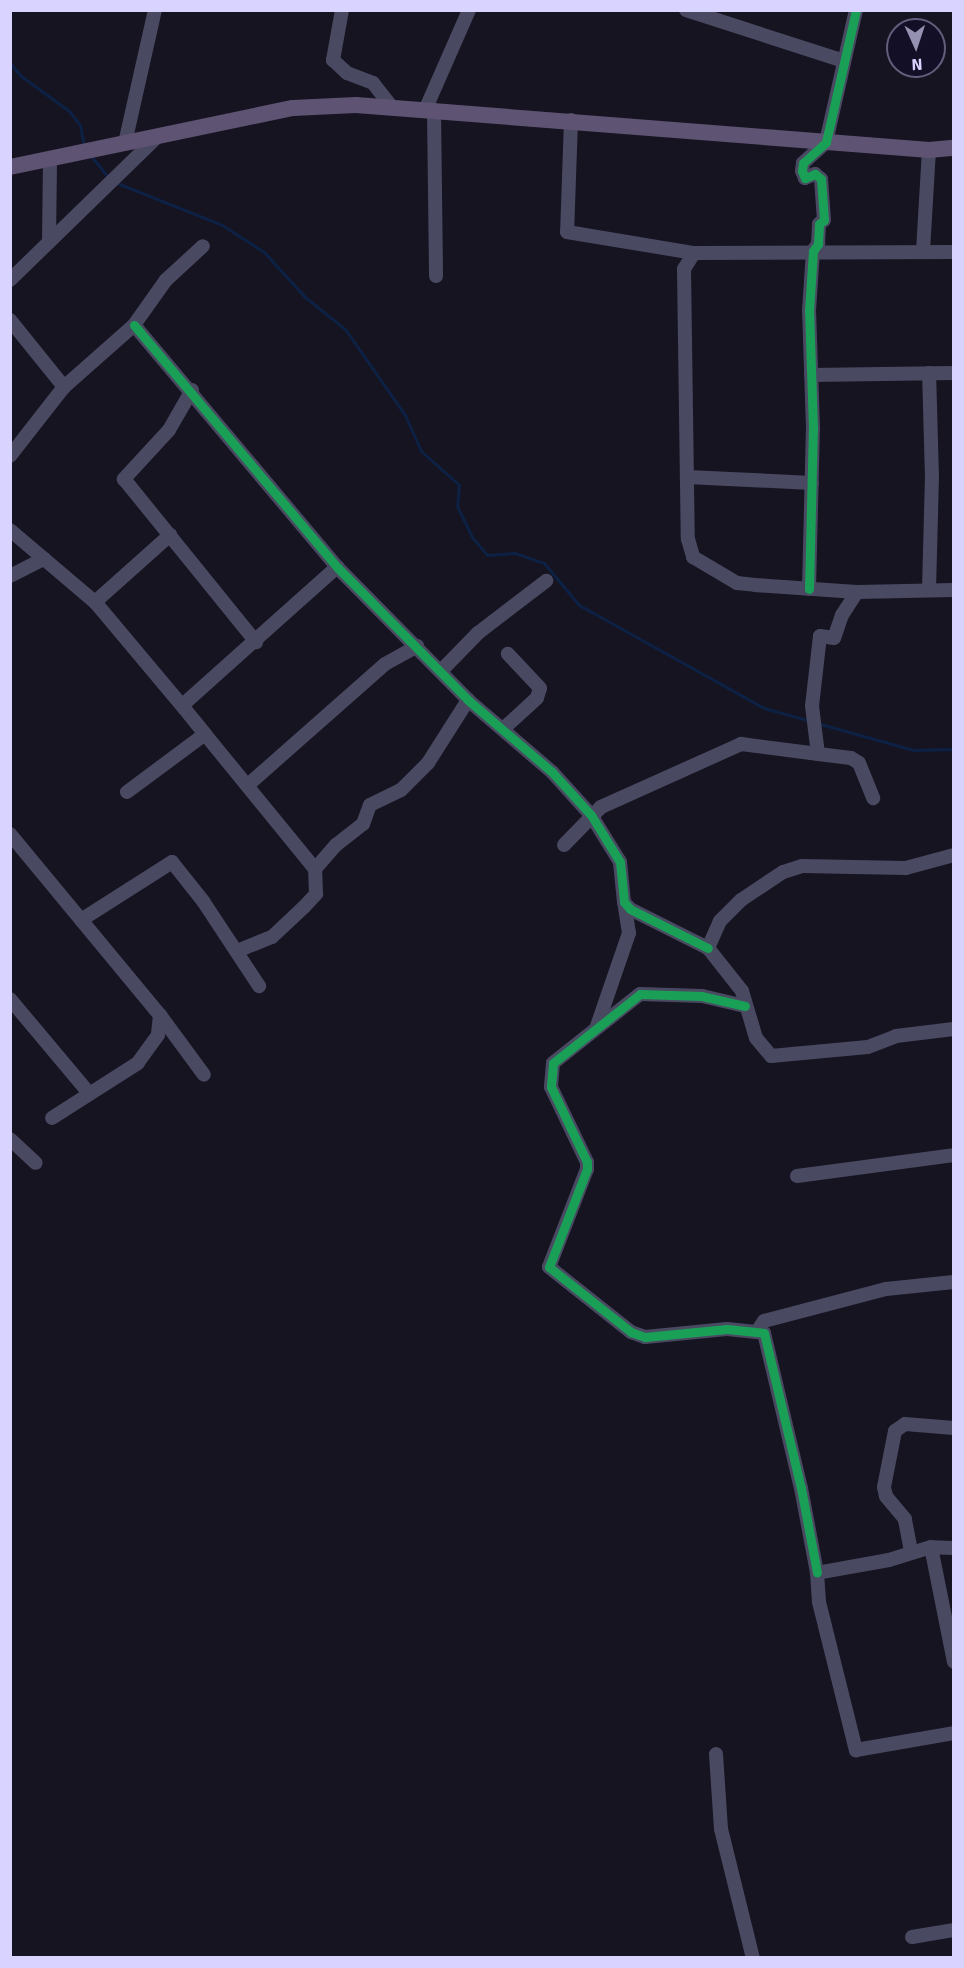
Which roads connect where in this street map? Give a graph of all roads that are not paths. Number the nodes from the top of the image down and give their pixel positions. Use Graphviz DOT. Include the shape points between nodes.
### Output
graph roads {
  1 [pos="155,10"];
  2 [pos="469,10"];
  3 [pos="686,10"];
  4 [pos="856,10"];
  5 [pos="339,11"];
  6 [pos="702,13"];
  7 [pos="844,61"];
  8 [pos="391,105"];
  9 [pos="430,109"];
  10 [pos="571,120"];
  11 [pos="157,137"];
  12 [pos="826,142"];
  13 [pos="125,143"];
  14 [pos="954,148"];
  15 [pos="929,150"];
  16 [pos="50,159"];
  17 [pos="10,167"];
  18 [pos="49,242"];
  19 [pos="203,246"];
  20 [pos="813,251"];
  21 [pos="923,251"];
  22 [pos="954,252"];
  23 [pos="694,253"];
  24 [pos="436,276"];
  25 [pos="10,280"];
  26 [pos="10,320"];
  27 [pos="134,325"];
  28 [pos="929,373"];
  29 [pos="954,373"];
  30 [pos="811,375"];
  31 [pos="64,387"];
  32 [pos="192,390"];
  33 [pos="10,456"];
  34 [pos="687,477"];
  35 [pos="812,483"];
  36 [pos="10,530"];
  37 [pos="170,535"];
  38 [pos="44,559"];
  39 [pos="337,567"];
  40 [pos="10,576"];
  41 [pos="546,581"];
  42 [pos="809,589"];
  43 [pos="929,590"];
  44 [pos="954,590"];
  45 [pos="857,592"];
  46 [pos="95,602"];
  47 [pos="256,642"];
  48 [pos="417,646"];
  49 [pos="508,654"];
  50 [pos="441,671"];
  51 [pos="468,700"];
  52 [pos="184,708"];
  53 [pos="502,729"];
  54 [pos="205,735"];
  55 [pos="818,754"];
  56 [pos="249,784"];
  57 [pos="128,792"];
  58 [pos="873,798"];
  59 [pos="591,815"];
  60 [pos="10,834"];
  61 [pos="564,845"];
  62 [pos="954,855"];
  63 [pos="315,869"];
  64 [pos="624,902"];
  65 [pos="81,920"];
  66 [pos="708,948"];
  67 [pos="237,951"];
  68 [pos="259,986"];
  69 [pos="10,999"];
  70 [pos="745,1006"];
  71 [pos="160,1016"];
  72 [pos="597,1028"];
  73 [pos="954,1029"];
  74 [pos="204,1076"];
  75 [pos="89,1093"];
  76 [pos="52,1118"];
  77 [pos="10,1139"];
  78 [pos="954,1155"];
  79 [pos="36,1163"];
  80 [pos="796,1176"];
  81 [pos="954,1282"];
  82 [pos="758,1330"];
  83 [pos="954,1428"];
  84 [pos="931,1547"];
  85 [pos="954,1548"];
  86 [pos="911,1551"];
  87 [pos="817,1573"];
  88 [pos="954,1662"];
  89 [pos="954,1733"];
  90 [pos="716,1754"];
  91 [pos="954,1930"];
  92 [pos="912,1937"];
  93 [pos="753,1958"];
  1 -- 13 [label="street"];
  2 -- 9 [label="street"];
  3 -- 6 [label="street"];
  4 -- 7 [label="street"];
  5 -- 8 [label="street" via="333,60 347,73 373,83"];
  6 -- 7 [label="street"];
  7 -- 12 [label="street"];
  8 -- 9 [label="main road"];
  8 -- 11 [label="main road" via="293,108"];
  9 -- 10 [label="main road"];
  9 -- 24 [label="street"];
  10 -- 12 [label="main road"];
  10 -- 23 [label="street" via="567,232"];
  11 -- 13 [label="main road"];
  11 -- 18 [label="street"];
  12 -- 15 [label="main road"];
  12 -- 20 [label="street" via="803,163 802,171 805,178 815,174 823,186 824,220 819,224 818,244"];
  13 -- 16 [label="main road"];
  14 -- 15 [label="main road"];
  15 -- 21 [label="street"];
  16 -- 17 [label="main road"];
  16 -- 18 [label="street"];
  18 -- 25 [label="street"];
  19 -- 27 [label="street" via="166,280"];
  20 -- 21 [label="street"];
  20 -- 23 [label="street"];
  20 -- 30 [label="street" via="808,332"];
  21 -- 22 [label="street"];
  23 -- 34 [label="street" via="684,268"];
  26 -- 31 [label="street"];
  27 -- 31 [label="street"];
  27 -- 32 [label="street"];
  28 -- 29 [label="street"];
  28 -- 30 [label="street"];
  28 -- 43 [label="street"];
  30 -- 35 [label="street"];
  31 -- 33 [label="street"];
  32 -- 37 [label="street" via="169,430 124,479"];
  32 -- 39 [label="street"];
  34 -- 35 [label="street"];
  34 -- 42 [label="street" via="693,557 737,583"];
  35 -- 42 [label="street"];
  36 -- 38 [label="street"];
  37 -- 46 [label="street"];
  37 -- 47 [label="street"];
  38 -- 40 [label="street"];
  38 -- 46 [label="street"];
  39 -- 47 [label="street"];
  39 -- 48 [label="street"];
  41 -- 50 [label="street" via="478,633"];
  42 -- 45 [label="street"];
  43 -- 44 [label="street"];
  43 -- 45 [label="street"];
  45 -- 55 [label="street" via="842,615 834,638 820,636 818,643 818,664 811,684"];
  46 -- 52 [label="street"];
  47 -- 52 [label="street" via="186,702"];
  48 -- 50 [label="street"];
  48 -- 56 [label="street" via="385,664"];
  49 -- 53 [label="street" via="540,688 537,698"];
  50 -- 51 [label="street"];
  51 -- 53 [label="street"];
  51 -- 63 [label="street" via="428,763 401,790 370,805 363,824 336,845"];
  52 -- 54 [label="street"];
  53 -- 59 [label="street" via="552,772"];
  54 -- 56 [label="street"];
  54 -- 57 [label="street"];
  55 -- 58 [label="street" via="851,758 859,763"];
  55 -- 59 [label="street" via="741,744 627,793"];
  56 -- 63 [label="street"];
  59 -- 61 [label="street"];
  59 -- 64 [label="street" via="620,862"];
  60 -- 65 [label="street"];
  62 -- 66 [label="street" via="906,868 794,868 741,900 720,921"];
  63 -- 67 [label="street" via="316,894 272,937"];
  64 -- 66 [label="street" via="645,920"];
  64 -- 72 [label="street" via="629,933"];
  65 -- 67 [label="street" via="172,862"];
  65 -- 71 [label="street"];
  66 -- 70 [label="street" via="742,991"];
  67 -- 68 [label="street"];
  69 -- 75 [label="street"];
  70 -- 72 [label="street" via="702,996 640,994"];
  70 -- 73 [label="street" via="756,1038 771,1056 868,1047 896,1036"];
  71 -- 74 [label="street"];
  71 -- 75 [label="street" via="158,1035 138,1063"];
  72 -- 82 [label="street" via="553,1063 551,1087 587,1169 549,1267 631,1332 645,1337"];
  75 -- 76 [label="street"];
  77 -- 79 [label="street"];
  78 -- 80 [label="street"];
  81 -- 82 [label="street" via="886,1289 764,1321"];
  82 -- 87 [label="street" via="766,1338"];
  83 -- 86 [label="street" via="905,1424 895,1431 884,1487 886,1496 905,1519"];
  84 -- 85 [label="street"];
  84 -- 86 [label="street"];
  84 -- 88 [label="street"];
  86 -- 87 [label="street" via="889,1560"];
  87 -- 89 [label="street" via="819,1602 856,1750"];
  90 -- 93 [label="street" via="722,1829"];
  91 -- 92 [label="street"];
}
